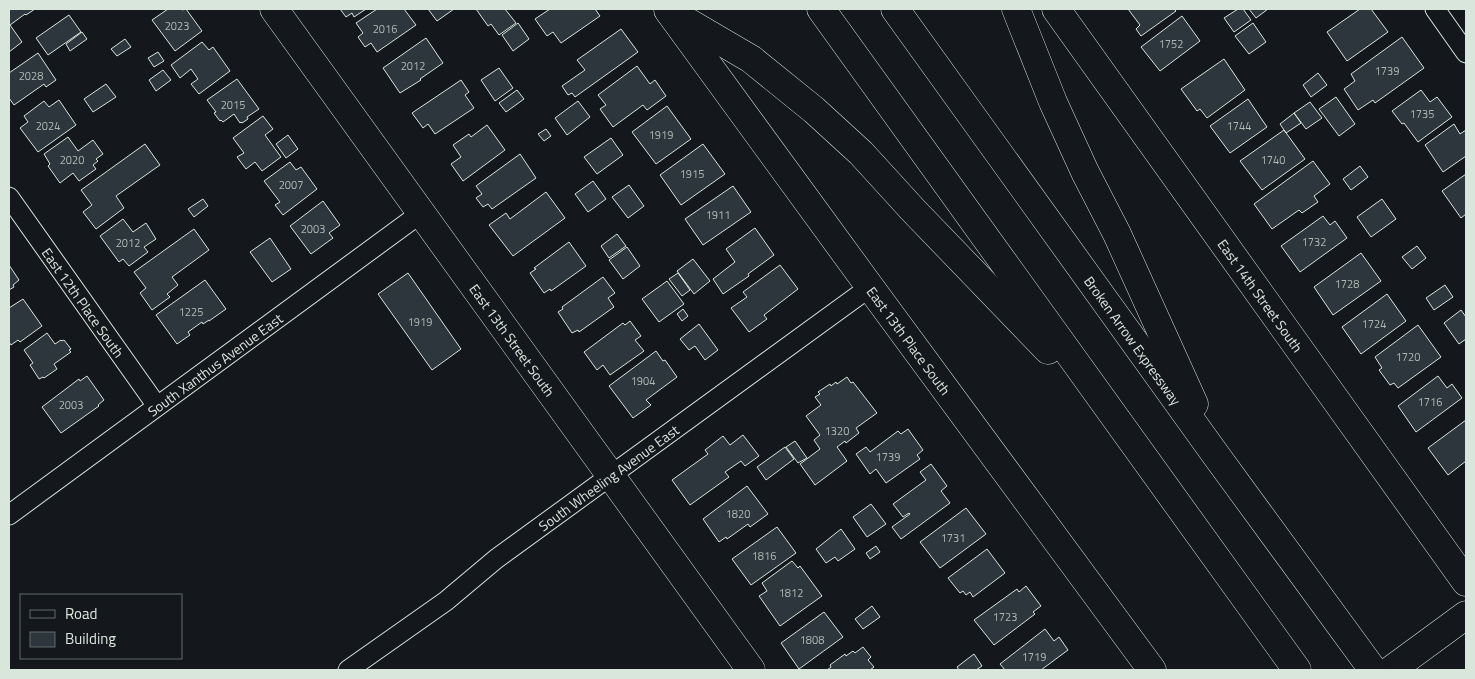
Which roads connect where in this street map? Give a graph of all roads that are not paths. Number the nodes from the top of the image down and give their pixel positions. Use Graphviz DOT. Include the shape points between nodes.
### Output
graph roads {
  1 [pos="274,9"];
  2 [pos="821,9"];
  3 [pos="895,9"];
  4 [pos="1016,9"];
  5 [pos="1056,9"];
  6 [pos="1435,9"];
  7 [pos="668,10"];
  8 [pos="1466,53"];
  9 [pos="9,197"];
  10 [pos="421,213"];
  11 [pos="870,287"];
  12 [pos="157,406"];
  13 [pos="1115,418"];
  14 [pos="1218,458"];
  15 [pos="611,475"];
  16 [pos="9,515"];
  17 [pos="1466,582"];
  18 [pos="1466,615"];
  19 [pos="348,670"];
  20 [pos="751,670"];
  21 [pos="1152,670"];
  22 [pos="1297,670"];
  23 [pos="1373,670"];
  24 [pos="1391,670"];
  1 -- 10 [label="main road, East 13th Street South"];
  2 -- 13 [label="main road"];
  3 -- 14 [label="main road, Broken Arrow Expressway"];
  4 -- 14 [label="main road" via="1061,120 1117,234"];
  5 -- 17 [label="main road, East 14th Street South"];
  6 -- 8 [label="street"];
  7 -- 11 [label="main road, East 13th Place South"];
  7 -- 13 [label="main road" via="751,59 814,110 861,153"];
  9 -- 12 [label="street, East 12th Place South"];
  10 -- 12 [label="street, South Xanthus Avenue East"];
  10 -- 15 [label="main road, East 13th Street South"];
  11 -- 15 [label="street, South Wheeling Avenue East"];
  11 -- 21 [label="main road, East 13th Place South"];
  12 -- 16 [label="street, South Xanthus Avenue East"];
  13 -- 22 [label="main road"];
  14 -- 23 [label="main road, Broken Arrow Expressway"];
  15 -- 19 [label="street, South Wheeling Avenue East" via="496,559 446,601"];
  15 -- 20 [label="main road, East 13th Street South"];
  18 -- 24 [label="main road"];
}
